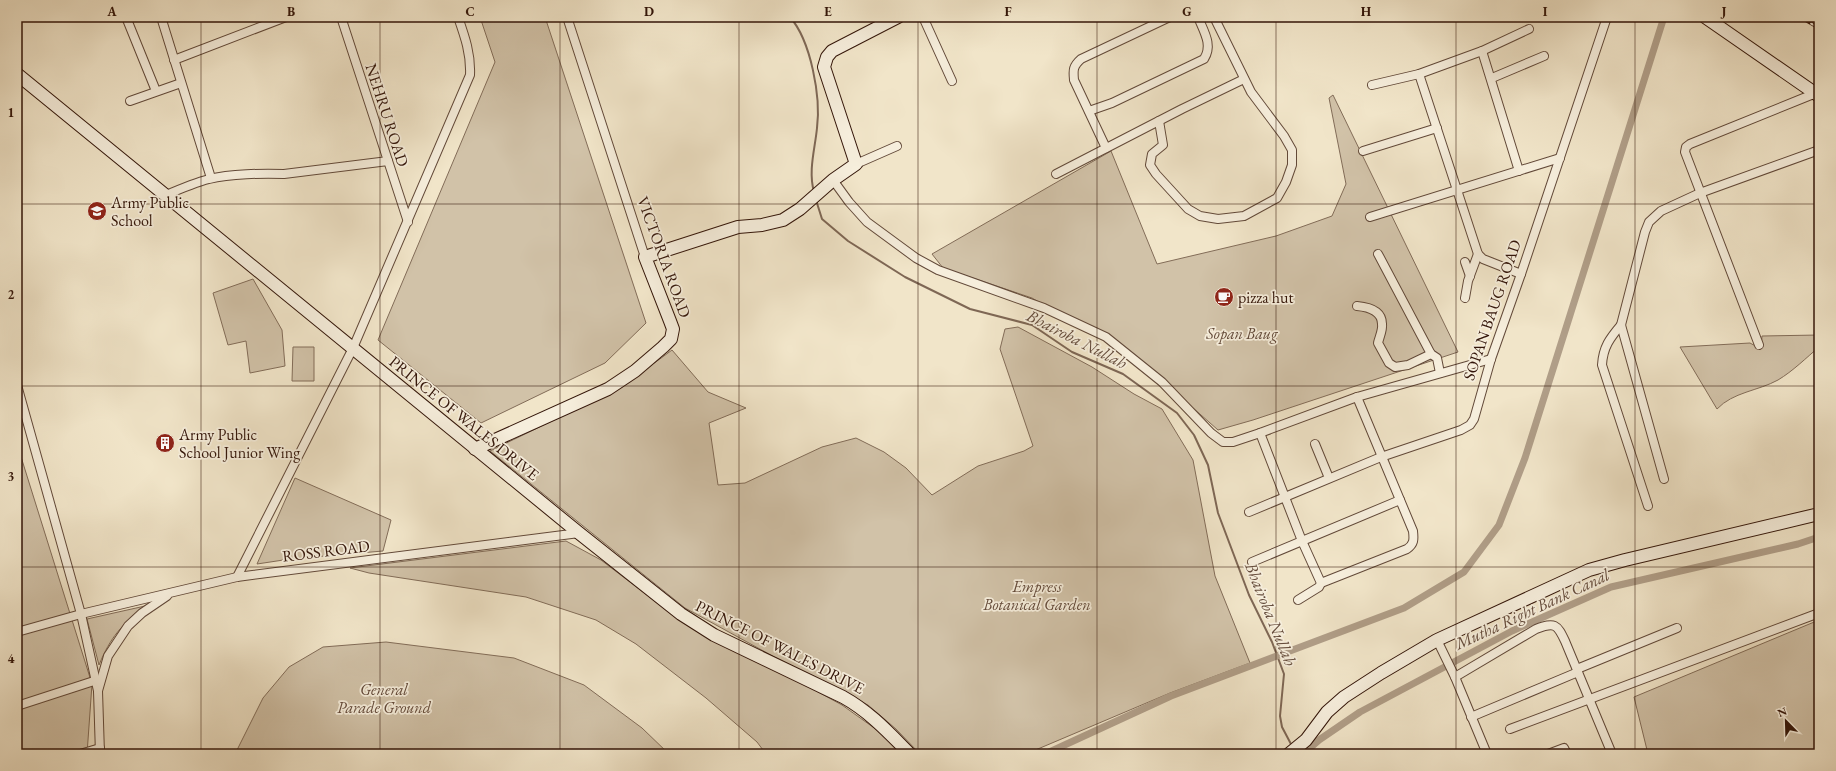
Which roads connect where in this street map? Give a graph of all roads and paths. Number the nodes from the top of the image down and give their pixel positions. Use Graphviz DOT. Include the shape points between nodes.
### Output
graph roads {
  1 [pos="126,17"];
  2 [pos="161,17"];
  3 [pos="286,17"];
  4 [pos="340,17"];
  5 [pos="458,17"];
  6 [pos="567,17"];
  7 [pos="898,17"];
  8 [pos="923,17"];
  9 [pos="1170,17"];
  10 [pos="1198,17"];
  11 [pos="1607,17"];
  12 [pos="1705,17"];
  13 [pos="1216,20"];
  14 [pos="1202,28"];
  15 [pos="1529,29"];
  16 [pos="1482,51"];
  17 [pos="1544,56"];
  18 [pos="174,60"];
  19 [pos="17,74"];
  20 [pos="1419,74"];
  21 [pos="1492,78"];
  22 [pos="1244,79"];
  23 [pos="952,81"];
  24 [pos="181,83"];
  25 [pos="1372,85"];
  26 [pos="156,91"];
  27 [pos="1817,94"];
  28 [pos="130,101"];
  29 [pos="1089,111"];
  30 [pos="1159,121"];
  31 [pos="1437,128"];
  32 [pos="896,146"];
  33 [pos="1106,148"];
  34 [pos="1819,150"];
  35 [pos="1362,151"];
  36 [pos="1560,158"];
  37 [pos="388,161"];
  38 [pos="856,164"];
  39 [pos="1518,172"];
  40 [pos="1056,174"];
  41 [pos="211,178"];
  42 [pos="829,183"];
  43 [pos="1456,191"];
  44 [pos="1700,193"];
  45 [pos="166,195"];
  46 [pos="1370,217"];
  47 [pos="408,222"];
  48 [pos="1378,254"];
  49 [pos="1478,254"];
  50 [pos="645,257"];
  51 [pos="1464,262"];
  52 [pos="1521,274"];
  53 [pos="1470,276"];
  54 [pos="1465,298"];
  55 [pos="1357,306"];
  56 [pos="1621,325"];
  57 [pos="1760,345"];
  58 [pos="352,348"];
  59 [pos="1431,354"];
  60 [pos="1491,359"];
  61 [pos="1440,373"];
  62 [pos="17,385"];
  63 [pos="1357,397"];
  64 [pos="1260,433"];
  65 [pos="1315,444"];
  66 [pos="476,448"];
  67 [pos="1381,457"];
  68 [pos="1329,478"];
  69 [pos="1664,479"];
  70 [pos="1285,496"];
  71 [pos="1400,500"];
  72 [pos="1648,506"];
  73 [pos="1249,512"];
  74 [pos="1819,514"];
  75 [pos="578,533"];
  76 [pos="1302,541"];
  77 [pos="1252,562"];
  78 [pos="236,577"];
  79 [pos="1321,583"];
  80 [pos="171,593"];
  81 [pos="1298,600"];
  82 [pos="1819,613"];
  83 [pos="81,614"];
  84 [pos="1676,628"];
  85 [pos="17,632"];
  86 [pos="1439,645"];
  87 [pos="1577,671"];
  88 [pos="1453,674"];
  89 [pos="97,680"];
  90 [pos="98,691"];
  91 [pos="1588,699"];
  92 [pos="17,706"];
  93 [pos="1471,717"];
  94 [pos="1510,729"];
  95 [pos="100,751"];
  96 [pos="80,754"];
  97 [pos="910,754"];
  98 [pos="1289,754"];
  99 [pos="1487,754"];
  100 [pos="1548,754"];
  101 [pos="1567,754"];
  102 [pos="1612,754"];
  1 -- 26 [label="street"];
  2 -- 18 [label="street"];
  3 -- 18 [label="street"];
  4 -- 37 [label="street, NEHRU ROAD"];
  5 -- 47 [label="street" via="468,45 470,76"];
  6 -- 50 [label="street, VICTORIA ROAD"];
  7 -- 38 [label="street" via="832,51 825,62 824,67"];
  8 -- 23 [label="street"];
  9 -- 29 [label="street" via="1076,63 1073,70 1074,80"];
  10 -- 14 [label="street"];
  11 -- 36 [label="street, SOPAN BAUG ROAD"];
  12 -- 27 [label="street"];
  13 -- 14 [label="street"];
  13 -- 22 [label="street"];
  14 -- 29 [label="street" via="1209,47 1204,59 1112,103"];
  15 -- 16 [label="street"];
  16 -- 20 [label="street"];
  16 -- 21 [label="street"];
  17 -- 21 [label="street"];
  18 -- 24 [label="street"];
  19 -- 45 [label="street, PRINCE OF WALES DRIVE"];
  20 -- 25 [label="street"];
  20 -- 31 [label="street"];
  21 -- 39 [label="street"];
  22 -- 30 [label="street"];
  22 -- 30 [label="street" via="1257,102 1292,150 1292,165 1277,198 1244,216 1218,219 1200,216 1173,195 1150,165 1152,154 1163,145"];
  24 -- 26 [label="street"];
  24 -- 41 [label="street"];
  26 -- 28 [label="street"];
  27 -- 44 [label="street" via="1686,147 1685,152"];
  29 -- 33 [label="street"];
  30 -- 33 [label="street"];
  31 -- 35 [label="street"];
  31 -- 43 [label="street"];
  32 -- 38 [label="street"];
  33 -- 40 [label="street"];
  34 -- 44 [label="street"];
  36 -- 39 [label="street"];
  36 -- 52 [label="street, SOPAN BAUG ROAD"];
  37 -- 41 [label="street" via="284,174"];
  37 -- 47 [label="street, NEHRU ROAD"];
  38 -- 42 [label="street"];
  39 -- 43 [label="street"];
  41 -- 45 [label="street"];
  42 -- 50 [label="street" via="800,209 777,222 738,227"];
  42 -- 64 [label="street" via="867,222 916,258 942,272 1044,308 1106,337 1162,382 1223,442 1233,442"];
  43 -- 46 [label="street"];
  43 -- 49 [label="street"];
  44 -- 56 [label="street" via="1661,211 1649,222"];
  44 -- 57 [label="street"];
  45 -- 58 [label="street, PRINCE OF WALES DRIVE"];
  47 -- 58 [label="street"];
  48 -- 59 [label="street"];
  49 -- 52 [label="street"];
  49 -- 53 [label="street"];
  50 -- 66 [label="street, VICTORIA ROAD" via="673,329 671,339 635,372 608,389"];
  51 -- 53 [label="street"];
  52 -- 60 [label="street, SOPAN BAUG ROAD"];
  53 -- 54 [label="street"];
  55 -- 59 [label="street" via="1371,308 1378,313 1382,324 1378,343 1389,363 1395,367 1408,365"];
  56 -- 69 [label="street"];
  56 -- 72 [label="street" via="1607,341 1602,354 1602,365"];
  58 -- 66 [label="street, PRINCE OF WALES DRIVE"];
  58 -- 78 [label="street"];
  59 -- 61 [label="street" via="1437,358"];
  60 -- 61 [label="street"];
  60 -- 67 [label="street, SOPAN BAUG ROAD" via="1470,425"];
  61 -- 63 [label="street"];
  62 -- 83 [label="street"];
  63 -- 64 [label="street"];
  63 -- 67 [label="street"];
  64 -- 70 [label="street"];
  65 -- 68 [label="street"];
  66 -- 75 [label="street, PRINCE OF WALES DRIVE"];
  67 -- 68 [label="street, SOPAN BAUG ROAD"];
  67 -- 71 [label="street"];
  68 -- 70 [label="street, SOPAN BAUG ROAD"];
  70 -- 73 [label="street, SOPAN BAUG ROAD"];
  70 -- 76 [label="street"];
  71 -- 76 [label="street"];
  71 -- 79 [label="street" via="1413,531 1413,545"];
  74 -- 86 [label="street" via="1588,570"];
  75 -- 78 [label="street, ROSS ROAD"];
  75 -- 97 [label="street, PRINCE OF WALES DRIVE" via="681,614 714,635 862,708"];
  76 -- 77 [label="street"];
  76 -- 79 [label="street"];
  78 -- 80 [label="street, ROSS ROAD"];
  79 -- 81 [label="street" via="1319,587"];
  80 -- 83 [label="street, ROSS ROAD"];
  80 -- 90 [label="street" via="142,613 120,637 108,656"];
  82 -- 91 [label="street"];
  83 -- 85 [label="street, ROSS ROAD"];
  83 -- 89 [label="street"];
  84 -- 87 [label="street"];
  86 -- 88 [label="street"];
  86 -- 98 [label="street" via="1381,673 1344,697 1327,712 1306,740"];
  87 -- 88 [label="street" via="1559,628 1546,625"];
  87 -- 91 [label="street"];
  87 -- 93 [label="street"];
  88 -- 93 [label="street"];
  89 -- 90 [label="street"];
  89 -- 92 [label="street"];
  90 -- 95 [label="street"];
  91 -- 94 [label="street"];
  91 -- 102 [label="street"];
  93 -- 99 [label="street"];
  95 -- 96 [label="street"];
  100 -- 101 [label="street" via="1564,748"];
}
